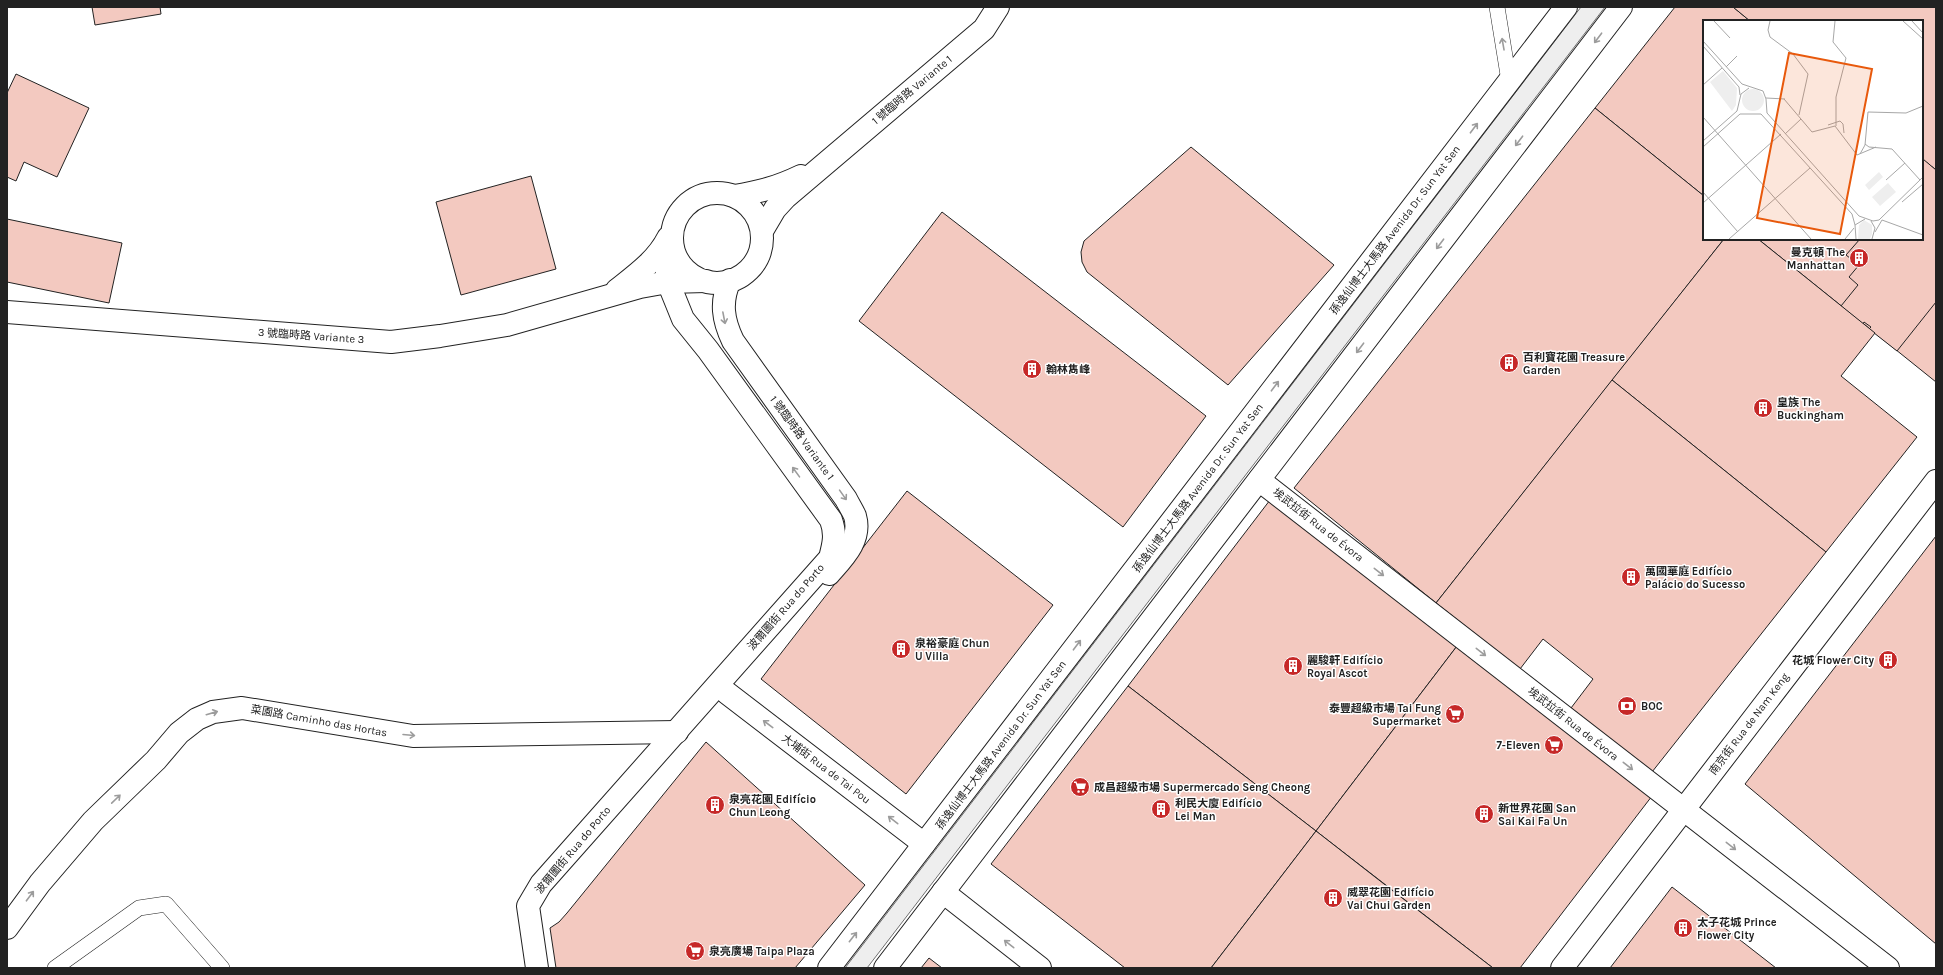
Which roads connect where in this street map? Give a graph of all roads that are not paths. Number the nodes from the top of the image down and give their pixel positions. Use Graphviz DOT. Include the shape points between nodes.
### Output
graph roads {
  1 [pos="998,7"];
  2 [pos="1497,7"];
  3 [pos="1566,7"];
  4 [pos="1621,7"];
  5 [pos="1509,81"];
  6 [pos="820,166"];
  7 [pos="734,196"];
  8 [pos="762,231"];
  9 [pos="669,236"];
  10 [pos="730,280"];
  11 [pos="706,281"];
  12 [pos="668,282"];
  13 [pos="640,287"];
  14 [pos="611,294"];
  15 [pos="7,312"];
  16 [pos="683,319"];
  17 [pos="1259,480"];
  18 [pos="1936,481"];
  19 [pos="815,592"];
  20 [pos="727,693"];
  21 [pos="677,732"];
  22 [pos="1684,810"];
  23 [pos="924,844"];
  24 [pos="943,892"];
  25 [pos="7,928"];
  26 [pos="533,937"];
  27 [pos="55,968"];
  28 [pos="222,968"];
  29 [pos="537,968"];
  30 [pos="829,968"];
  31 [pos="885,968"];
  32 [pos="1040,968"];
  33 [pos="1562,968"];
  34 [pos="1888,968"];
  1 -- 6 [label="street, 1 號臨時路 Variante 1" via="984,29"];
  5 -- 2 [label="lane, one-way"];
  3 -- 5 [label="street, 孫逸仙博士大馬路 Avenida Dr. Sun Yat Sen"];
  4 -- 17 [label="street, one-way"];
  23 -- 5 [label="street, 孫逸仙博士大馬路 Avenida Dr. Sun Yat Sen, one-way"];
  6 -- 7 [label="street, 1 號臨時路 Variante 1" via="762,192"];
  6 -- 8 [label="street, 1 號臨時路 Variante 1" via="786,196"];
  7 -- 8 [label="street, 1 號臨時路 Variante 1" via="747,204 757,217"];
  7 -- 9 [label="street, 1 號臨時路 Variante 1" via="719,192 704,194 690,201 679,213"];
  8 -- 10 [label="street, 1 號臨時路 Variante 1" via="758,256 751,267"];
  9 -- 11 [label="street, 1 號臨時路 Variante 1" via="678,260 690,273"];
  9 -- 12 [label="street"];
  9 -- 14 [label="street, 3 號臨時路 Variante 3" via="640,272"];
  10 -- 11 [label="street, 1 號臨時路 Variante 1"];
  10 -- 19 [label="street, 1 號臨時路 Variante 1, one-way" via="725,292 723,310 726,328 733,342 846,499 855,516 856,528 852,546"];
  11 -- 12 [label="street, 3 號臨時路 Variante 3"];
  12 -- 13 [label="street, 3 號臨時路 Variante 3"];
  12 -- 16 [label="street"];
  13 -- 14 [label="street, 3 號臨時路 Variante 3"];
  13 -- 16 [label="street" via="653,292"];
  14 -- 15 [label="street, 3 號臨時路 Variante 3" via="507,325 391,342"];
  21 -- 16 [label="street, 波爾圖街 Rua do Porto, one-way" via="830,558 835,541 831,520"];
  17 -- 22 [label="street, 埃武拉街 Rua de Évora, one-way"];
  17 -- 24 [label="street"];
  18 -- 22 [label="street, 南京街 Rua de Nam Keng"];
  19 -- 20 [label="street, 波爾圖街 Rua do Porto"];
  23 -- 20 [label="street, 大埔街 Rua de Tai Pou, one-way"];
  20 -- 26 [label="street, 波爾圖街 Rua do Porto" via="554,888 541,909"];
  25 -- 21 [label="street, 菜園路 Caminho das Hortas, one-way" via="40,883 93,821 156,760 179,733 197,718 213,712 242,708 414,736"];
  21 -- 26 [label="street, 波爾圖街 Rua do Porto" via="541,884 528,906"];
  22 -- 33 [label="street, 南京街 Rua de Nam Keng"];
  22 -- 34 [label="street, 埃武拉街 Rua de Évora, one-way"];
  30 -- 23 [label="street, 孫逸仙博士大馬路 Avenida Dr. Sun Yat Sen, one-way"];
  24 -- 31 [label="street"];
  32 -- 24 [label="street, one-way"];
  26 -- 29 [label="street"];
  27 -- 28 [label="lane" via="139,908 166,904"];
}
